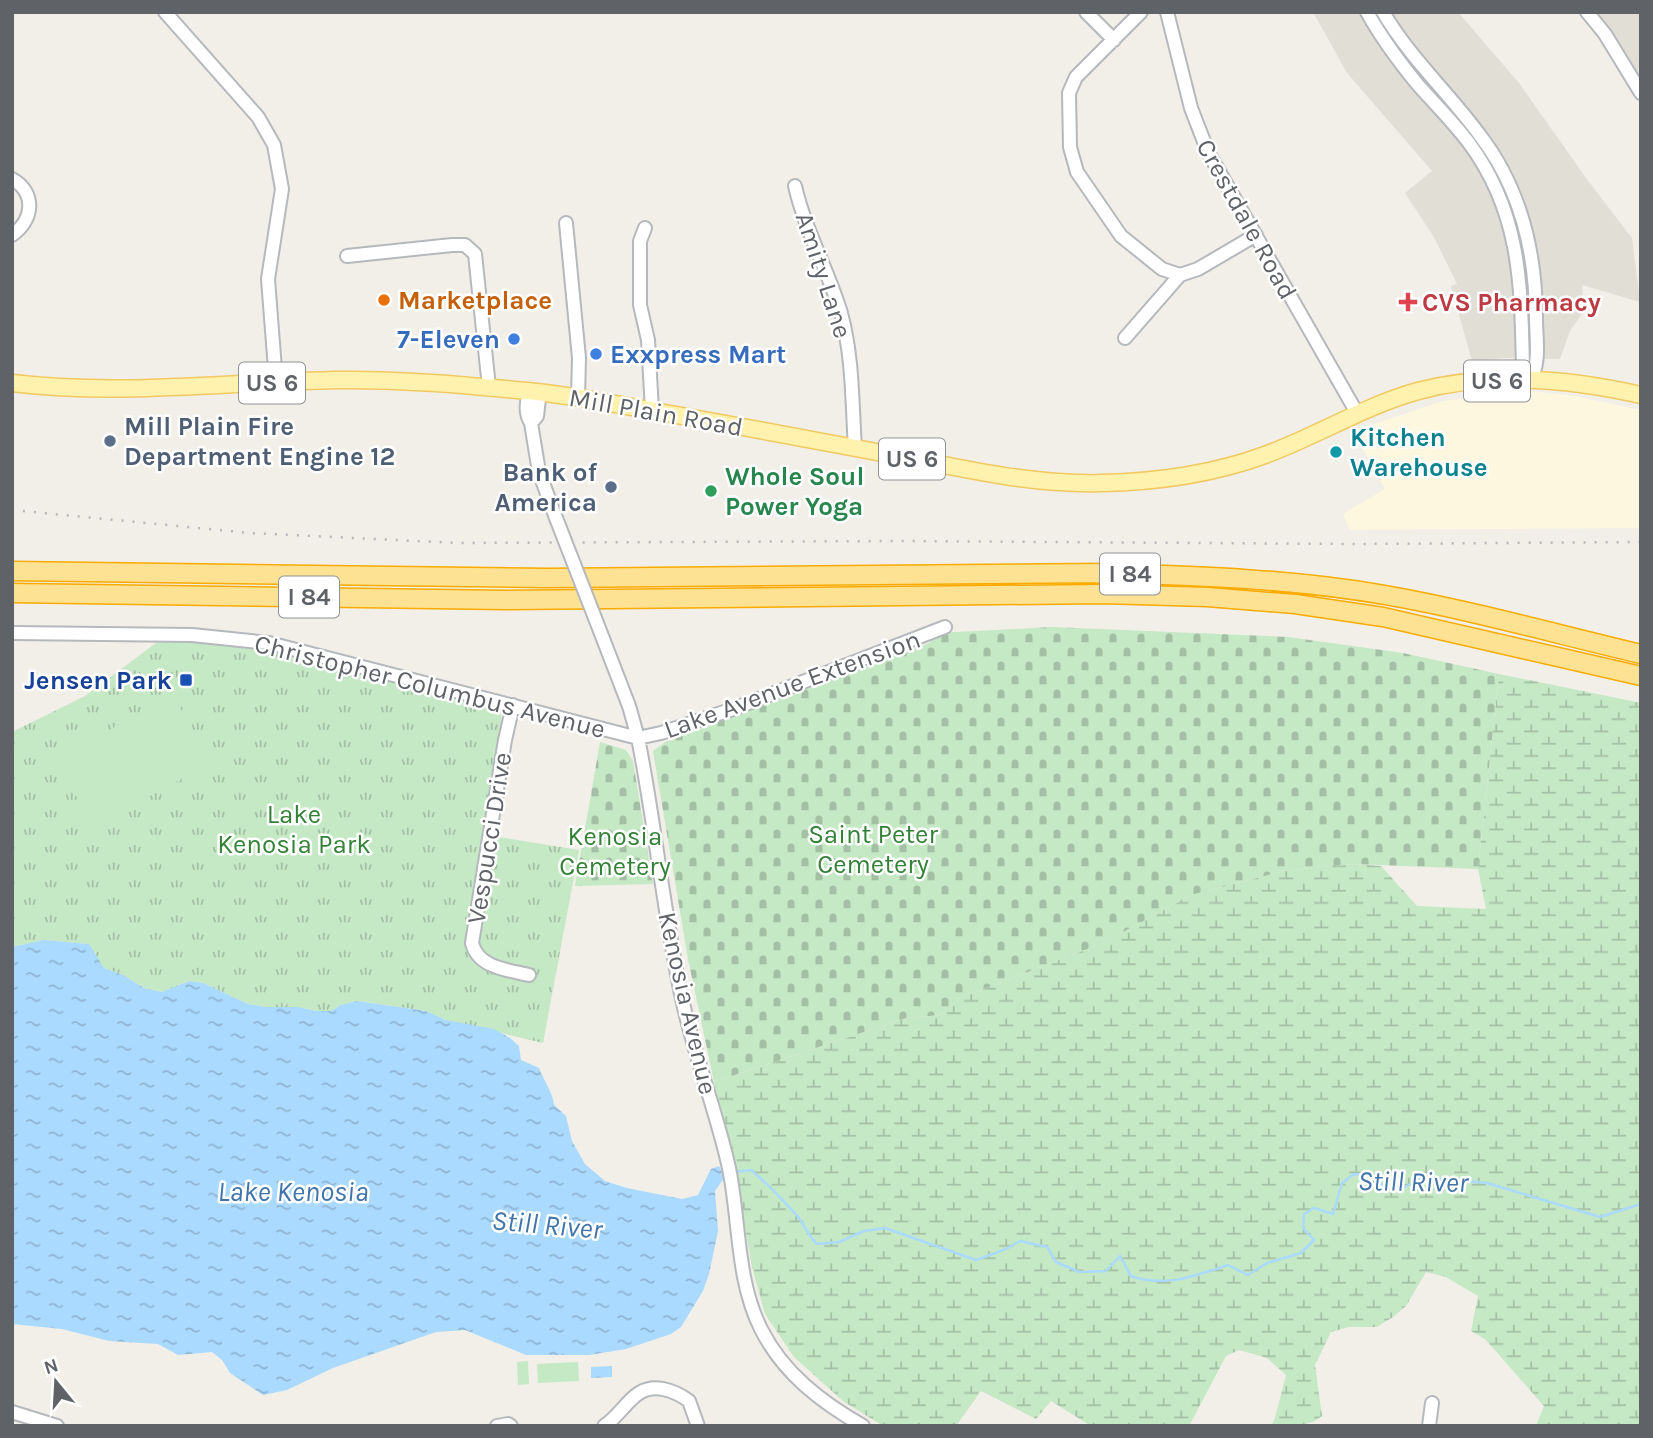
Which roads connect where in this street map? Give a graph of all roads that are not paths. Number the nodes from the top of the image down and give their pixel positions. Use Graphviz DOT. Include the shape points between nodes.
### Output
graph roads {
  1 [pos="165,12"];
  2 [pos="1086,12"];
  3 [pos="1141,12"];
  4 [pos="1167,12"];
  5 [pos="1367,12"];
  6 [pos="1383,12"];
  7 [pos="1587,12"];
  8 [pos="1114,40"];
  9 [pos="1641,93"];
  10 [pos="12,179"];
  11 [pos="795,186"];
  12 [pos="566,223"];
  13 [pos="645,229"];
  14 [pos="12,235"];
  15 [pos="1256,235"];
  16 [pos="346,256"];
  17 [pos="1180,275"];
  18 [pos="1125,338"];
  19 [pos="1529,381"];
  20 [pos="12,383"];
  21 [pos="276,383"];
  22 [pos="489,387"];
  23 [pos="532,391"];
  24 [pos="1641,395"];
  25 [pos="578,397"];
  26 [pos="652,410"];
  27 [pos="1357,413"];
  28 [pos="855,448"];
  29 [pos="12,572"];
  30 [pos="12,593"];
  31 [pos="945,627"];
  32 [pos="12,633"];
  33 [pos="1641,654"];
  34 [pos="1641,676"];
  35 [pos="513,705"];
  36 [pos="638,738"];
  37 [pos="529,975"];
  38 [pos="1432,1403"];
  39 [pos="12,1412"];
  40 [pos="57,1426"];
  41 [pos="497,1426"];
  42 [pos="511,1426"];
  43 [pos="604,1426"];
  44 [pos="698,1426"];
  45 [pos="863,1426"];
  46 [pos="1429,1426"];
  1 -- 21 [label="street" via="258,117 274,145 282,189 268,279"];
  2 -- 8 [label="street"];
  3 -- 8 [label="street"];
  4 -- 15 [label="street, Crestdale Road" via="1199,132"];
  5 -- 19 [label="street" via="1404,68 1468,143 1499,196 1520,270 1523,368"];
  6 -- 19 [label="street" via="1415,59 1480,135 1512,190 1534,268 1535,369"];
  7 -- 9 [label="street"];
  8 -- 17 [label="street" via="1076,77 1069,93 1072,160 1121,236 1162,269"];
  10 -- 14 [label="street" via="25,188 29,204 24,223"];
  11 -- 28 [label="street, Amity Lane" via="847,337"];
  12 -- 25 [label="street" via="579,358"];
  13 -- 26 [label="street" via="640,241 640,305 648,340"];
  15 -- 17 [label="street"];
  15 -- 27 [label="street, Crestdale Road"];
  16 -- 22 [label="street" via="452,245 465,245 475,254"];
  17 -- 18 [label="street"];
  19 -- 24 [label="main road, US 6"];
  19 -- 27 [label="main road, US 6" via="1438,387"];
  20 -- 21 [label="main road, Mill Plain Road / US 6" via="116,390"];
  21 -- 22 [label="main road, Mill Plain Road / US 6" via="386,380"];
  22 -- 23 [label="main road, Mill Plain Road / US 6"];
  23 -- 25 [label="main road, Mill Plain Road / US 6"];
  23 -- 36 [label="street, Kenosia Avenue, bridge" via="527,398 527,416 539,472"];
  25 -- 26 [label="main road, Mill Plain Road / US 6"];
  26 -- 28 [label="main road, Mill Plain Road / US 6"];
  27 -- 28 [label="main road, Mill Plain Road / US 6" via="1242,463 1189,475 1100,483 1007,477"];
  29 -- 33 [label="highway, I 84" via="424,578 1207,576 1386,595"];
  30 -- 34 [label="highway, I 84" via="494,600 1207,597 1384,617"];
  31 -- 36 [label="street, Lake Avenue Extension" via="733,709"];
  32 -- 35 [label="street, Christopher Columbus Avenue" via="192,635 257,641"];
  35 -- 36 [label="street, Christopher Columbus Avenue"];
  35 -- 37 [label="street, Vespucci Drive" via="472,943 486,963"];
  36 -- 45 [label="street, Kenosia Avenue" via="681,996 728,1164 744,1279 761,1329 779,1358 803,1384"];
  38 -- 46 [label="street"];
  39 -- 40 [label="street"];
  41 -- 42 [label="street"];
  43 -- 44 [label="street" via="636,1394 653,1388 686,1398"];
}
